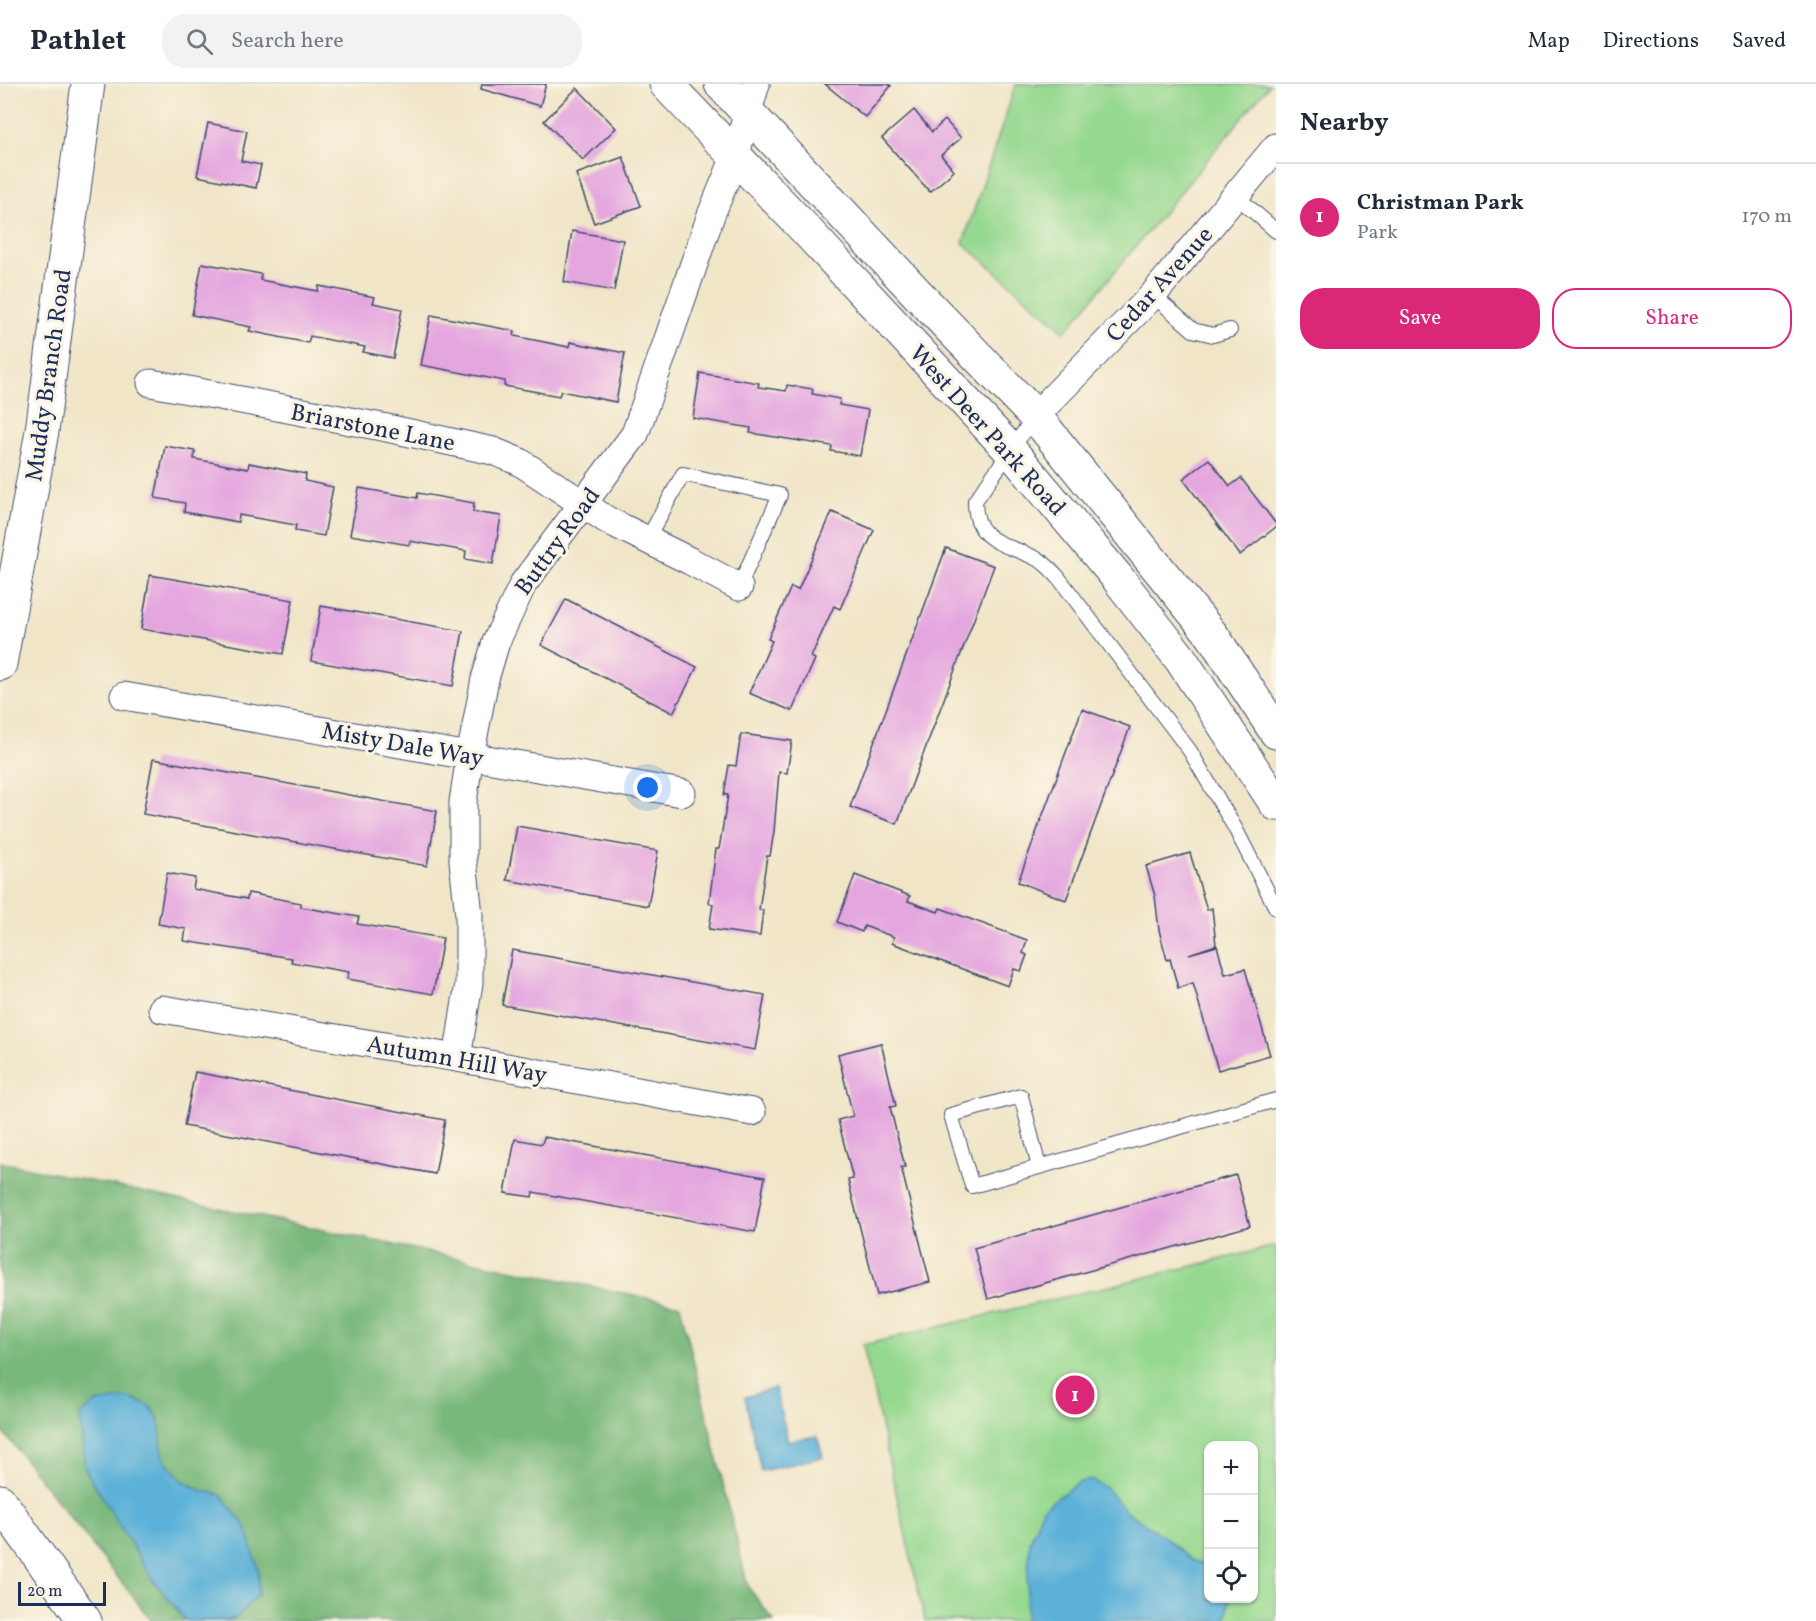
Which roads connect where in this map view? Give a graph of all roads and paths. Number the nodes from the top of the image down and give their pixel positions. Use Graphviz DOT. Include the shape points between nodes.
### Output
graph roads {
  1 [pos="88,84"];
  2 [pos="666,84"];
  3 [pos="721,84"];
  4 [pos="753,99"];
  5 [pos="1276,147"];
  6 [pos="735,157"];
  7 [pos="1236,196"];
  8 [pos="1276,231"];
  9 [pos="1153,295"];
  10 [pos="1230,330"];
  11 [pos="151,383"];
  12 [pos="1035,416"];
  13 [pos="1011,451"];
  14 [pos="583,504"];
  15 [pos="647,540"];
  16 [pos="739,586"];
  17 [pos="0,664"];
  18 [pos="124,696"];
  19 [pos="1276,732"];
  20 [pos="470,756"];
  21 [pos="682,794"];
  22 [pos="1276,804"];
  23 [pos="1276,908"];
  24 [pos="162,1009"];
  25 [pos="457,1058"];
  26 [pos="1276,1100"];
  27 [pos="752,1112"];
  28 [pos="1040,1167"];
  29 [pos="0,1501"];
  30 [pos="85,1621"];
  1 -- 17 [label="main road, Muddy Branch Road" via="42,431"];
  2 -- 6 [label="main road, West Deer Park Road"];
  3 -- 4 [label="main road, West Deer Park Road"];
  4 -- 6 [label="street, Buttry Road"];
  4 -- 12 [label="main road, West Deer Park Road" via="935,313"];
  5 -- 7 [label="street, Cedar Avenue"];
  6 -- 13 [label="main road, West Deer Park Road"];
  6 -- 14 [label="street, Buttry Road" via="711,214 635,434"];
  7 -- 8 [label="lane"];
  7 -- 9 [label="street, Cedar Avenue"];
  9 -- 10 [label="lane" via="1193,330 1213,335"];
  9 -- 12 [label="street, Cedar Avenue"];
  11 -- 14 [label="street, Briarstone Lane" via="493,451 520,462"];
  12 -- 13 [label="lane"];
  12 -- 19 [label="main road, West Deer Park Road" via="1212,635"];
  13 -- 22 [label="main road, West Deer Park Road" via="1180,658"];
  13 -- 23 [label="lane" via="975,501 975,517 990,538 1040,560 1058,577 1190,751"];
  14 -- 15 [label="street, Briarstone Lane"];
  14 -- 20 [label="street, Buttry Road" via="539,560 508,611 485,680"];
  15 -- 16 [label="street, Briarstone Lane"];
  15 -- 16 [label="lane" via="684,474 780,495"];
  18 -- 20 [label="street, Misty Dale Way"];
  20 -- 21 [label="street, Misty Dale Way"];
  20 -- 25 [label="street, Buttry Road" via="463,802 469,983"];
  24 -- 25 [label="street, Autumn Hill Way"];
  25 -- 27 [label="street, Autumn Hill Way"];
  26 -- 28 [label="lane"];
  28 -- 28 [label="lane" via="972,1186 951,1115 1021,1096"];
  29 -- 30 [label="main road"];
}
